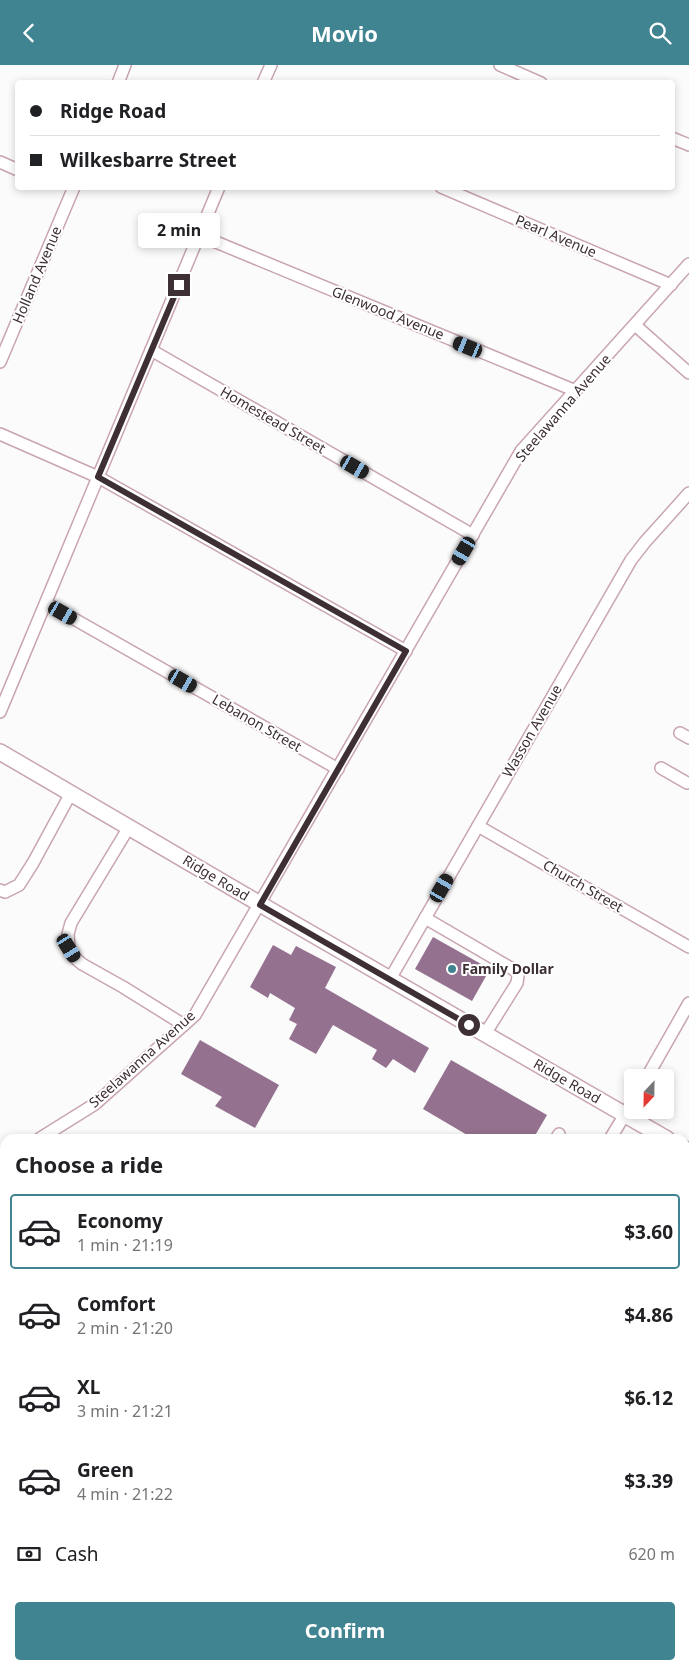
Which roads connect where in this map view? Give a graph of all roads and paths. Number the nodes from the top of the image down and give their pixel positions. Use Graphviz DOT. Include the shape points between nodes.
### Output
graph roads {
  1 [pos="125,65"];
  2 [pos="271,65"];
  3 [pos="500,65"];
  4 [pos="119,80"];
  5 [pos="264,80"];
  6 [pos="534,80"];
  7 [pos="675,139"];
  8 [pos="689,145"];
  9 [pos="0,162"];
  10 [pos="15,169"];
  11 [pos="69,190"];
  12 [pos="218,190"];
  13 [pos="448,190"];
  14 [pos="199,235"];
  15 [pos="689,264"];
  16 [pos="671,285"];
  17 [pos="634,325"];
  18 [pos="5,336"];
  19 [pos="151,350"];
  20 [pos="0,362"];
  21 [pos="689,373"];
  22 [pos="576,391"];
  23 [pos="0,434"];
  24 [pos="98,477"];
  25 [pos="689,493"];
  26 [pos="473,535"];
  27 [pos="46,603"];
  28 [pos="406,651"];
  29 [pos="0,712"];
  30 [pos="0,752"];
  31 [pos="662,768"];
  32 [pos="338,769"];
  33 [pos="688,782"];
  34 [pos="71,793"];
  35 [pos="478,826"];
  36 [pos="129,827"];
  37 [pos="0,890"];
  38 [pos="260,905"];
  39 [pos="425,918"];
  40 [pos="689,947"];
  41 [pos="390,979"];
  42 [pos="689,1003"];
  43 [pos="184,1025"];
  44 [pos="485,1034"];
  45 [pos="652,1069"];
  46 [pos="624,1106"];
  47 [pos="624,1117"];
  48 [pos="642,1119"];
  49 [pos="47,1134"];
  50 [pos="613,1134"];
  51 [pos="661,1134"];
  1 -- 4 [label="street"];
  2 -- 5 [label="street"];
  3 -- 6 [label="street"];
  7 -- 8 [label="street"];
  9 -- 10 [label="street"];
  11 -- 18 [label="street, Holland Avenue"];
  12 -- 14 [label="street"];
  13 -- 16 [label="street, Pearl Avenue"];
  14 -- 19 [label="street"];
  14 -- 22 [label="street, Glenwood Avenue"];
  15 -- 16 [label="street, Steelawanna Avenue"];
  16 -- 17 [label="street, Steelawanna Avenue"];
  17 -- 21 [label="street"];
  17 -- 22 [label="street, Steelawanna Avenue"];
  18 -- 20 [label="street, Holland Avenue"];
  19 -- 24 [label="street"];
  19 -- 26 [label="street, Homestead Street"];
  22 -- 26 [label="street, Steelawanna Avenue" via="521,451"];
  23 -- 24 [label="street"];
  24 -- 27 [label="street"];
  24 -- 28 [label="street"];
  25 -- 35 [label="street, Wasson Avenue" via="632,560"];
  26 -- 28 [label="street, Steelawanna Avenue"];
  27 -- 29 [label="street"];
  27 -- 32 [label="street, Lebanon Street"];
  28 -- 32 [label="street, Steelawanna Avenue"];
  30 -- 34 [label="main road, Ridge Road"];
  31 -- 33 [label="street"];
  32 -- 38 [label="street, Steelawanna Avenue"];
  34 -- 36 [label="main road, Ridge Road"];
  34 -- 37 [label="street" via="19,885 5,892"];
  35 -- 39 [label="street, Wasson Avenue"];
  35 -- 40 [label="street, Church Street"];
  36 -- 38 [label="main road, Ridge Road"];
  36 -- 43 [label="street" via="71,923 69,948 82,964"];
  38 -- 41 [label="main road, Ridge Road"];
  38 -- 43 [label="street, Steelawanna Avenue" via="195,1015"];
  39 -- 41 [label="street, Wasson Avenue"];
  39 -- 44 [label="street" via="516,971 518,983"];
  41 -- 44 [label="main road, Ridge Road"];
  42 -- 45 [label="street"];
  43 -- 49 [label="street, Steelawanna Avenue" via="95,1104"];
  44 -- 46 [label="main road, Ridge Road"];
  47 -- 50 [label="street"];
  48 -- 51 [label="main road, Ridge Road"];
}
